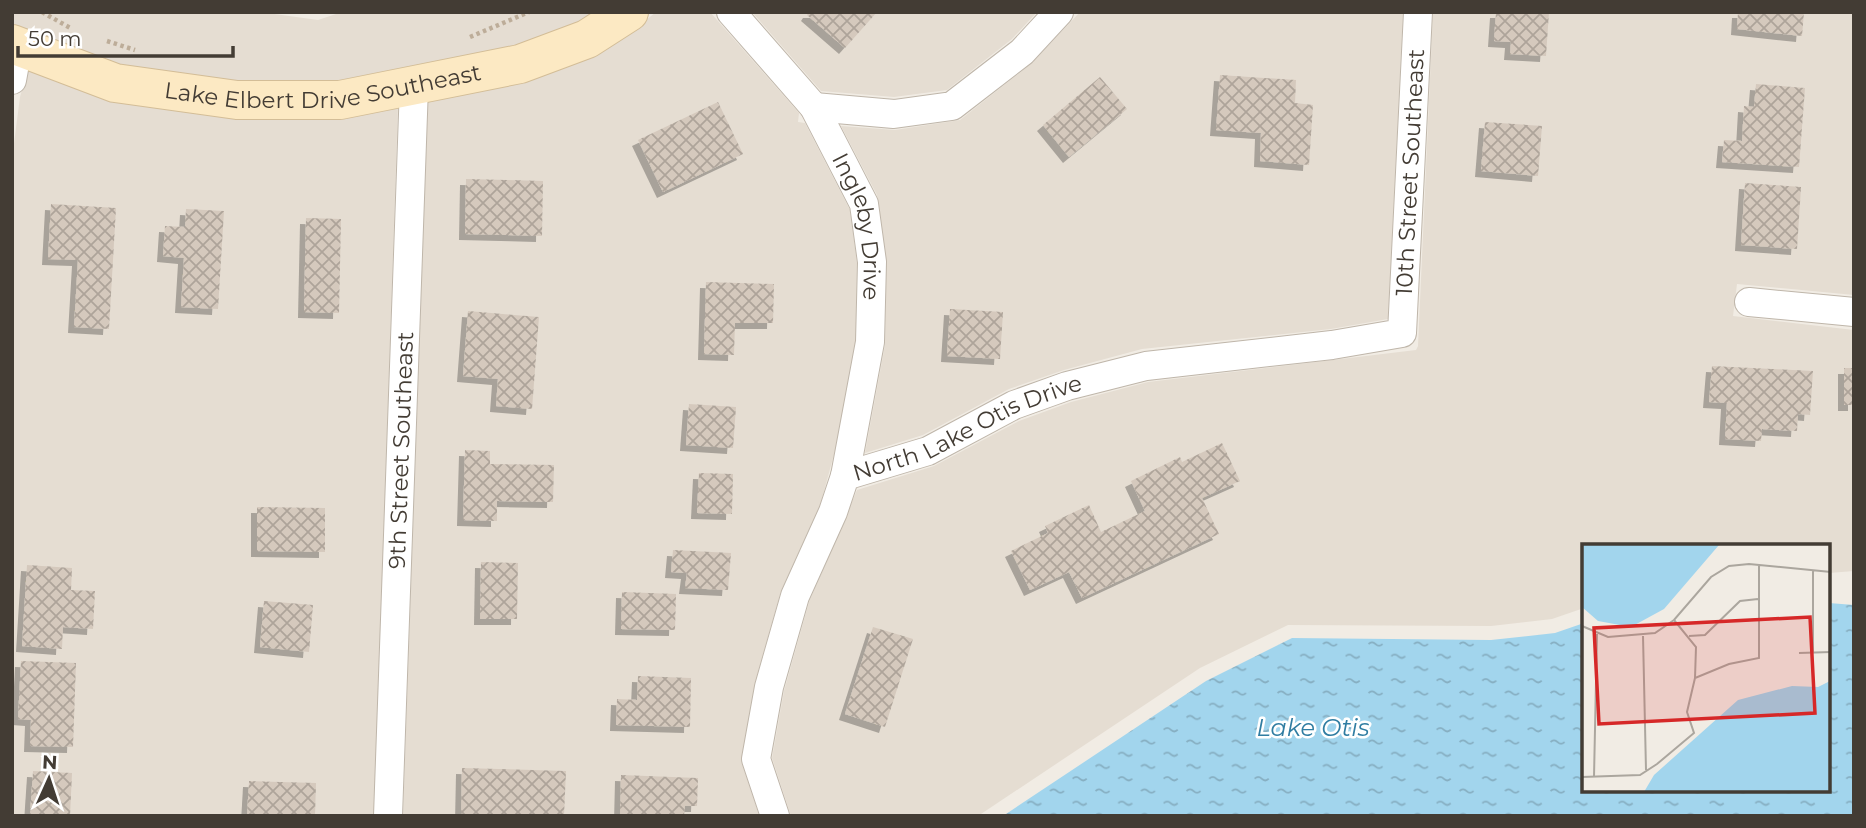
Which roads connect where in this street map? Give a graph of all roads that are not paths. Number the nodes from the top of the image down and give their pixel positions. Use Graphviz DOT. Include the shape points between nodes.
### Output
graph roads {
  1 [pos="629,12"];
  2 [pos="731,12"];
  3 [pos="1059,12"];
  4 [pos="1418,12"];
  5 [pos="14,57"];
  6 [pos="414,86"];
  7 [pos="814,107"];
  8 [pos="1749,302"];
  9 [pos="1854,312"];
  10 [pos="1402,333"];
  11 [pos="845,476"];
  12 [pos="388,816"];
  13 [pos="775,816"];
  1 -- 6 [label="main road, Lake Elbert Drive Southeast" via="587,39 520,64"];
  2 -- 7 [label="street, Ingleby Drive"];
  3 -- 7 [label="street" via="1022,51 952,106 894,114"];
  4 -- 10 [label="street, 10th Street Southeast"];
  5 -- 6 [label="main road, Lake Elbert Drive Southeast" via="115,83 237,100 340,100"];
  6 -- 12 [label="street, 9th Street Southeast"];
  7 -- 11 [label="street, Ingleby Drive" via="864,204 872,262 870,342"];
  8 -- 9 [label="street"];
  10 -- 11 [label="street, North Lake Otis Drive" via="1146,366 1067,386 1014,405 928,451"];
  11 -- 13 [label="street, North Lake Otis Drive" via="834,512 795,596 769,687 756,759"];
}
